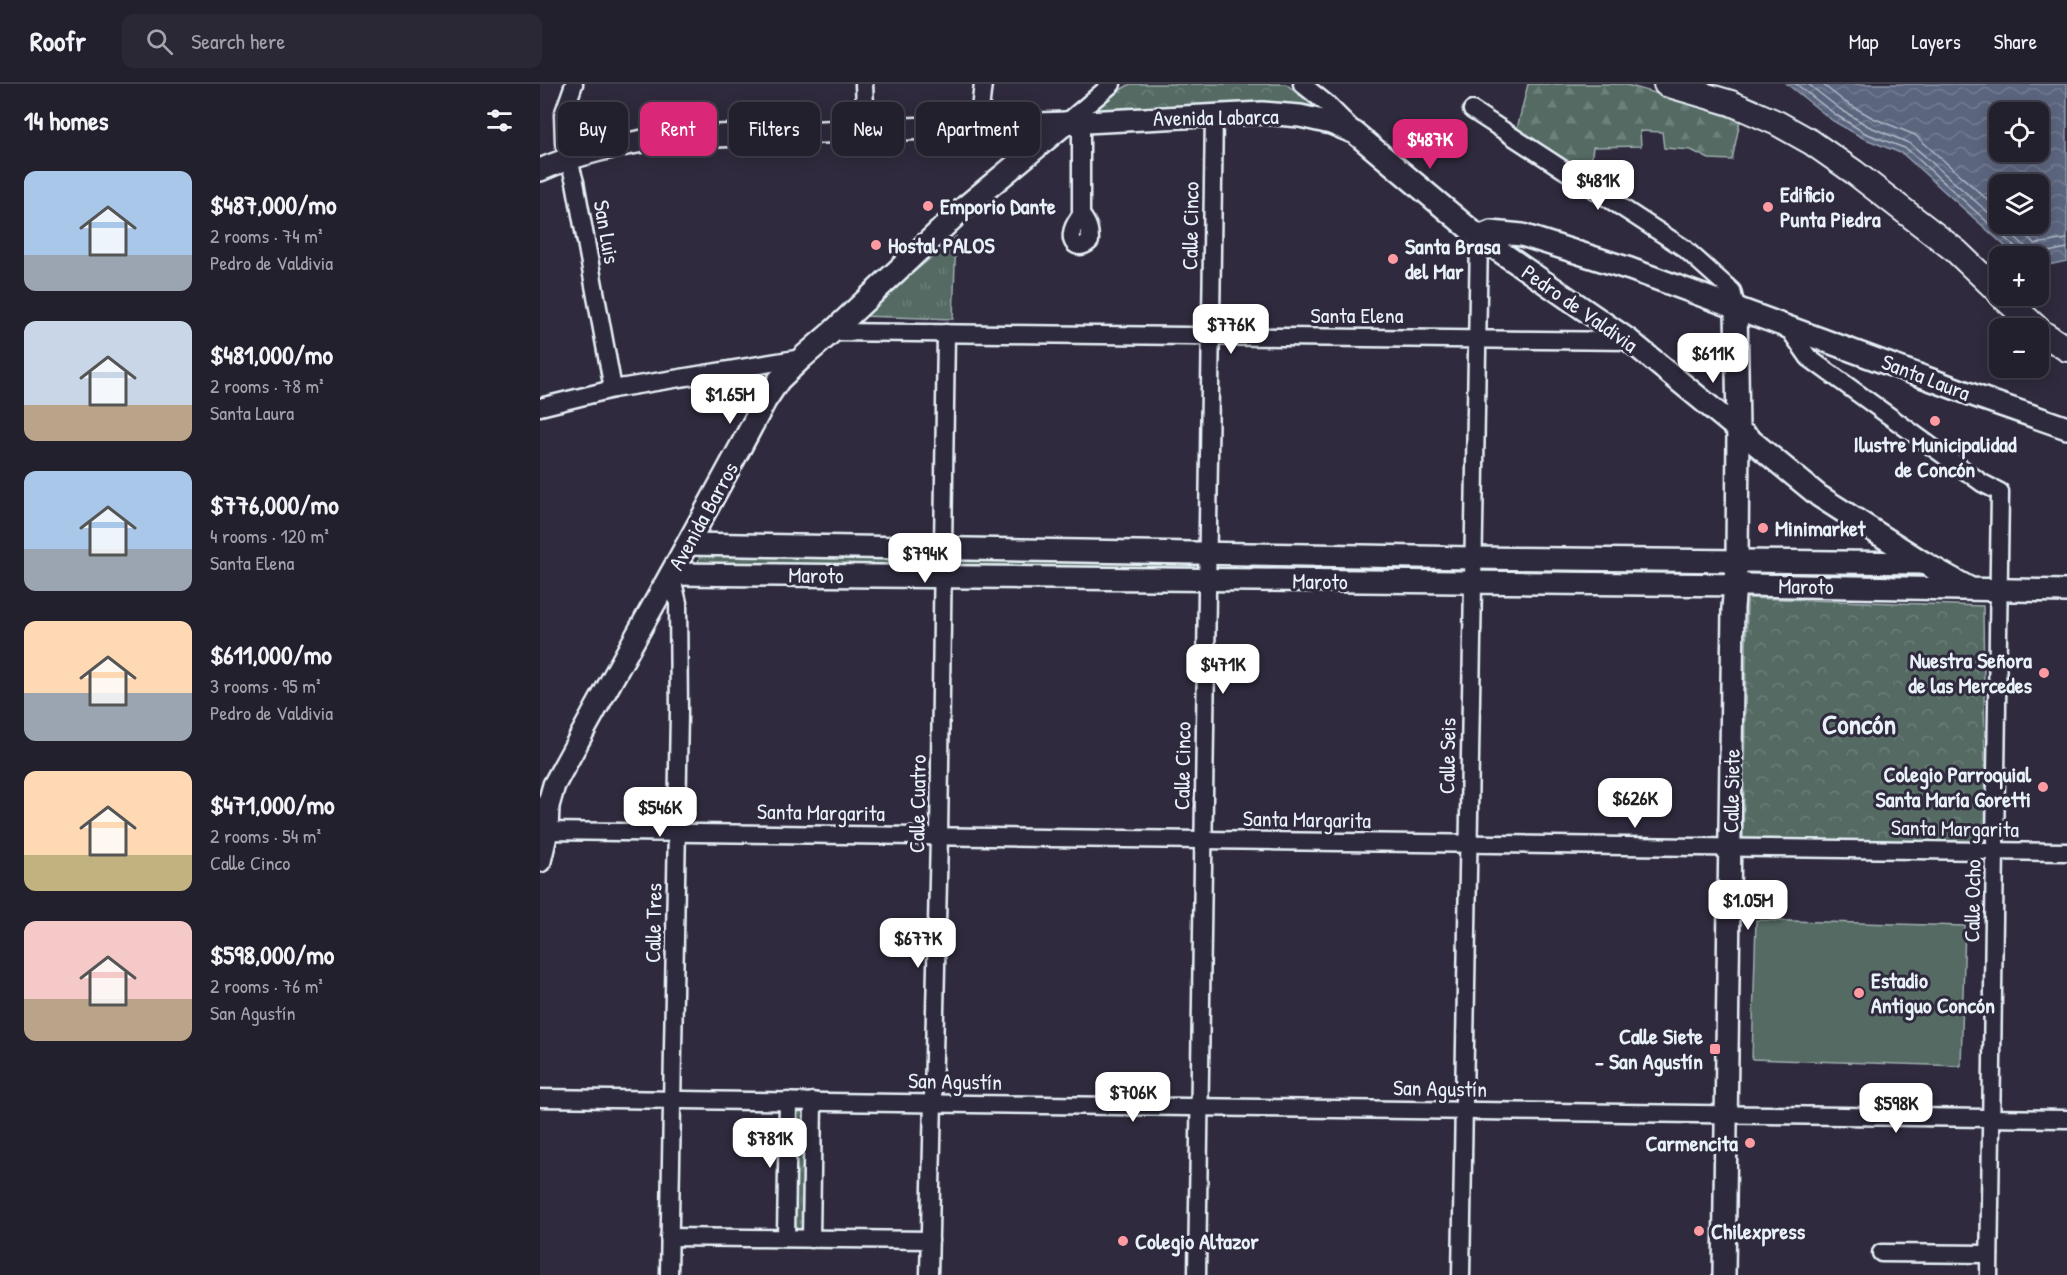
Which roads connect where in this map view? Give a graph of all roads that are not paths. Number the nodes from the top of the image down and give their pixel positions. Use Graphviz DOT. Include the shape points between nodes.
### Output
graph roads {
  1 [pos="574,84"];
  2 [pos="864,84"];
  3 [pos="983,84"];
  4 [pos="1112,84"];
  5 [pos="1302,84"];
  6 [pos="1666,84"];
  7 [pos="865,102"];
  8 [pos="981,102"];
  9 [pos="1472,110"];
  10 [pos="1214,114"];
  11 [pos="1074,122"];
  12 [pos="1040,123"];
  13 [pos="832,130"];
  14 [pos="1355,133"];
  15 [pos="567,158"];
  16 [pos="540,170"];
  17 [pos="1081,215"];
  18 [pos="1479,237"];
  19 [pos="1989,283"];
  20 [pos="2014,306"];
  21 [pos="1736,307"];
  22 [pos="2026,318"];
  23 [pos="1786,325"];
  24 [pos="832,332"];
  25 [pos="946,333"];
  26 [pos="1211,337"];
  27 [pos="2049,337"];
  28 [pos="1477,338"];
  29 [pos="1630,341"];
  30 [pos="2067,349"];
  31 [pos="802,358"];
  32 [pos="613,390"];
  33 [pos="540,407"];
  34 [pos="2067,428"];
  35 [pos="1738,430"];
  36 [pos="2000,492"];
  37 [pos="688,544"];
  38 [pos="943,549"];
  39 [pos="1208,553"];
  40 [pos="1473,558"];
  41 [pos="1737,560"];
  42 [pos="1924,563"];
  43 [pos="671,574"];
  44 [pos="943,577"];
  45 [pos="1207,580"];
  46 [pos="1473,583"];
  47 [pos="1734,586"];
  48 [pos="1969,588"];
  49 [pos="1999,589"];
  50 [pos="2067,591"];
  51 [pos="544,805"];
  52 [pos="547,831"];
  53 [pos="678,833"];
  54 [pos="939,836"];
  55 [pos="1203,840"];
  56 [pos="1468,844"];
  57 [pos="1730,848"];
  58 [pos="1995,851"];
  59 [pos="2067,852"];
  60 [pos="540,861"];
  61 [pos="540,1098"];
  62 [pos="671,1100"];
  63 [pos="788,1101"];
  64 [pos="813,1101"];
  65 [pos="932,1103"];
  66 [pos="1200,1107"];
  67 [pos="1464,1110"];
  68 [pos="1726,1114"];
  69 [pos="1991,1118"];
  70 [pos="2067,1119"];
  71 [pos="669,1237"];
  72 [pos="786,1239"];
  73 [pos="812,1239"];
  74 [pos="930,1240"];
  75 [pos="1881,1253"];
  76 [pos="1989,1254"];
  77 [pos="669,1275"];
  78 [pos="929,1275"];
  79 [pos="1197,1275"];
  80 [pos="1461,1275"];
  81 [pos="1724,1275"];
  82 [pos="1989,1275"];
  1 -- 15 [label="street, San Luis" via="562,126"];
  2 -- 7 [label="street"];
  3 -- 8 [label="street"];
  4 -- 11 [label="street, Avenida Barros"];
  5 -- 14 [label="street, Pedro de Valdivia"];
  6 -- 19 [label="main road" via="1731,103 1811,142 1956,251"];
  9 -- 21 [label="street" via="1684,248 1732,291"];
  10 -- 11 [label="street, Avenida Labarca"];
  10 -- 14 [label="street, Avenida Labarca" via="1300,116"];
  10 -- 26 [label="street, Calle Cinco"];
  11 -- 12 [label="street, Avenida Labarca"];
  11 -- 17 [label="street"];
  11 -- 24 [label="street, Avenida Barros" via="966,206"];
  13 -- 15 [label="street, Avenida Labarca" via="660,138"];
  14 -- 18 [label="street, Pedro de Valdivia"];
  15 -- 16 [label="street, Avenida Labarca"];
  15 -- 32 [label="street, San Luis" via="575,182"];
  18 -- 21 [label="street, Santa Laura" via="1491,232 1521,235"];
  18 -- 28 [label="street, Calle Seis"];
  18 -- 29 [label="street, Pedro de Valdivia"];
  20 -- 22 [label="main road"];
  21 -- 23 [label="street, Santa Laura"];
  21 -- 35 [label="street, Calle Siete"];
  23 -- 34 [label="street, Santa Laura"];
  23 -- 36 [label="street, Santa Laura" via="1809,358"];
  24 -- 25 [label="street, Santa Elena"];
  24 -- 31 [label="street, Avenida Barros"];
  25 -- 26 [label="street, Santa Elena"];
  25 -- 38 [label="street, Calle Cuatro"];
  26 -- 28 [label="street, Santa Elena"];
  26 -- 39 [label="street, Calle Cinco"];
  27 -- 30 [label="main road"];
  28 -- 29 [label="street, Santa Elena"];
  28 -- 40 [label="street, Calle Seis"];
  29 -- 35 [label="street, Pedro de Valdivia"];
  31 -- 32 [label="street"];
  31 -- 37 [label="street, Avenida Barros" via="779,380 765,401"];
  32 -- 33 [label="street"];
  35 -- 41 [label="street, Calle Siete"];
  35 -- 42 [label="street, Pedro de Valdivia" via="1819,496"];
  36 -- 49 [label="street, Calle Ocho"];
  37 -- 38 [label="street, Maroto"];
  37 -- 43 [label="street, Avenida Barros"];
  38 -- 39 [label="street, Maroto"];
  38 -- 44 [label="street, Calle Cuatro"];
  39 -- 40 [label="street, Maroto"];
  39 -- 45 [label="street, Calle Cinco"];
  40 -- 41 [label="street, Maroto"];
  40 -- 46 [label="street, Calle Seis"];
  41 -- 42 [label="street, Maroto"];
  41 -- 47 [label="street, Calle Siete"];
  42 -- 48 [label="street, Maroto"];
  43 -- 44 [label="street, Maroto"];
  43 -- 51 [label="street, Avenida Barros"];
  43 -- 53 [label="street, Calle Tres" via="678,603"];
  44 -- 45 [label="street, Maroto"];
  44 -- 54 [label="street, Calle Cuatro"];
  45 -- 46 [label="street, Maroto"];
  45 -- 55 [label="street, Calle Cinco"];
  46 -- 47 [label="street, Maroto"];
  46 -- 56 [label="street, Calle Seis"];
  47 -- 48 [label="street, Maroto"];
  47 -- 57 [label="street, Calle Siete"];
  48 -- 49 [label="street, Maroto"];
  49 -- 50 [label="street, Maroto"];
  49 -- 58 [label="street, Calle Ocho"];
  51 -- 52 [label="street, Avenida Barros"];
  52 -- 53 [label="street, Santa Margarita"];
  52 -- 60 [label="street, Avenida Barros"];
  53 -- 54 [label="street, Santa Margarita"];
  53 -- 62 [label="street, Calle Tres"];
  54 -- 55 [label="street, Santa Margarita"];
  54 -- 65 [label="street, Calle Cuatro"];
  55 -- 56 [label="street, Santa Margarita"];
  55 -- 66 [label="street, Calle Cinco"];
  56 -- 57 [label="street, Santa Margarita"];
  56 -- 67 [label="street, Calle Seis"];
  57 -- 58 [label="street, Santa Margarita"];
  57 -- 68 [label="street, Calle Siete"];
  58 -- 59 [label="street, Santa Margarita"];
  58 -- 69 [label="street, Calle Ocho"];
  61 -- 62 [label="street, San Agustín"];
  62 -- 63 [label="street, San Agustín"];
  62 -- 71 [label="street, Calle Tres"];
  63 -- 64 [label="street, San Agustín"];
  63 -- 72 [label="street"];
  64 -- 65 [label="street, San Agustín"];
  64 -- 73 [label="street"];
  65 -- 66 [label="street, San Agustín"];
  65 -- 74 [label="street, Calle Cuatro"];
  66 -- 67 [label="street, San Agustín"];
  66 -- 79 [label="street, Calle Cinco"];
  67 -- 68 [label="street, San Agustín"];
  67 -- 80 [label="street, Calle Seis"];
  68 -- 69 [label="street, San Agustín"];
  68 -- 81 [label="street, Calle Siete"];
  69 -- 70 [label="street, San Agustín"];
  69 -- 76 [label="street, Calle Ocho"];
  71 -- 72 [label="street"];
  71 -- 77 [label="street, Calle Tres"];
  72 -- 73 [label="street"];
  73 -- 74 [label="street"];
  74 -- 78 [label="street, Calle Cuatro"];
  75 -- 76 [label="street"];
  76 -- 82 [label="street, Calle Ocho"];
}
